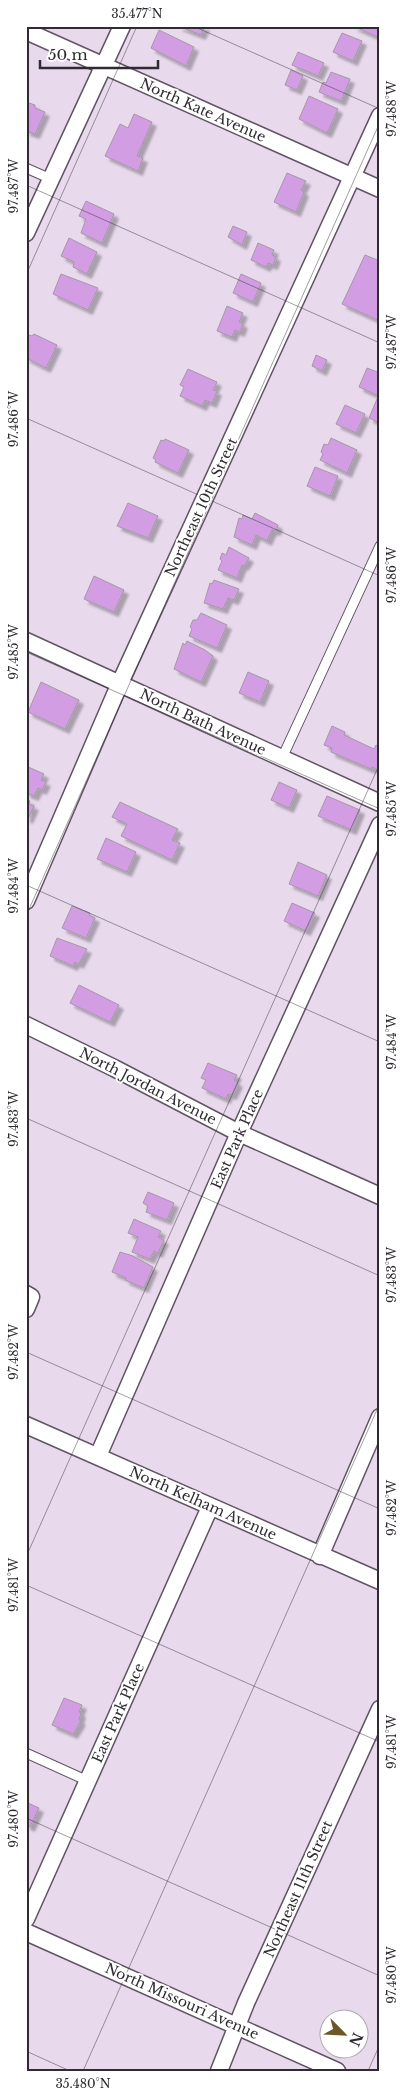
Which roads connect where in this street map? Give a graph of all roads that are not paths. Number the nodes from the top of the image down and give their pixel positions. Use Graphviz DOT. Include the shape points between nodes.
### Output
graph roads {
  1 [pos="122,26"];
  2 [pos="26,31"];
  3 [pos="104,65"];
  4 [pos="380,116"];
  5 [pos="26,168"];
  6 [pos="352,177"];
  7 [pos="51,179"];
  8 [pos="380,189"];
  9 [pos="28,226"];
  10 [pos="380,546"];
  11 [pos="26,642"];
  12 [pos="120,683"];
  13 [pos="282,758"];
  14 [pos="380,803"];
  15 [pos="380,825"];
  16 [pos="26,900"];
  17 [pos="26,1025"];
  18 [pos="239,1133"];
  19 [pos="380,1196"];
  20 [pos="26,1294"];
  21 [pos="26,1309"];
  22 [pos="380,1417"];
  23 [pos="26,1425"];
  24 [pos="98,1456"];
  25 [pos="210,1506"];
  26 [pos="320,1556"];
  27 [pos="380,1581"];
  28 [pos="380,1709"];
  29 [pos="26,1754"];
  30 [pos="88,1781"];
  31 [pos="26,1919"];
  32 [pos="26,1932"];
  33 [pos="238,2026"];
  34 [pos="219,2071"];
  35 [pos="337,2071"];
  1 -- 3 [label="street"];
  2 -- 3 [label="street, North Kate Avenue"];
  3 -- 6 [label="street, North Kate Avenue"];
  3 -- 7 [label="street"];
  4 -- 6 [label="street, Northeast 10th Street"];
  5 -- 7 [label="lane"];
  6 -- 8 [label="street, North Kate Avenue"];
  6 -- 12 [label="street, Northeast 10th Street"];
  7 -- 9 [label="street"];
  10 -- 13 [label="lane"];
  11 -- 12 [label="street, North Bath Avenue"];
  12 -- 13 [label="street, North Bath Avenue"];
  12 -- 16 [label="street, Northeast 10th Street"];
  13 -- 14 [label="street, North Bath Avenue"];
  15 -- 18 [label="street, East Park Place"];
  17 -- 18 [label="street, North Jordan Avenue"];
  18 -- 19 [label="street, North Jordan Avenue"];
  18 -- 24 [label="street, East Park Place"];
  20 -- 21 [label="street" via="31,1297"];
  22 -- 26 [label="street"];
  23 -- 24 [label="street, North Kelham Avenue"];
  24 -- 25 [label="street, North Kelham Avenue"];
  25 -- 26 [label="street, North Kelham Avenue"];
  25 -- 30 [label="street, East Park Place"];
  26 -- 27 [label="street, North Kelham Avenue"];
  28 -- 33 [label="street, Northeast 11th Street"];
  29 -- 30 [label="lane"];
  30 -- 31 [label="street, East Park Place"];
  32 -- 33 [label="street, North Missouri Avenue"];
  33 -- 34 [label="street, Northeast 11th Street"];
  33 -- 35 [label="street, North Missouri Avenue"];
}
